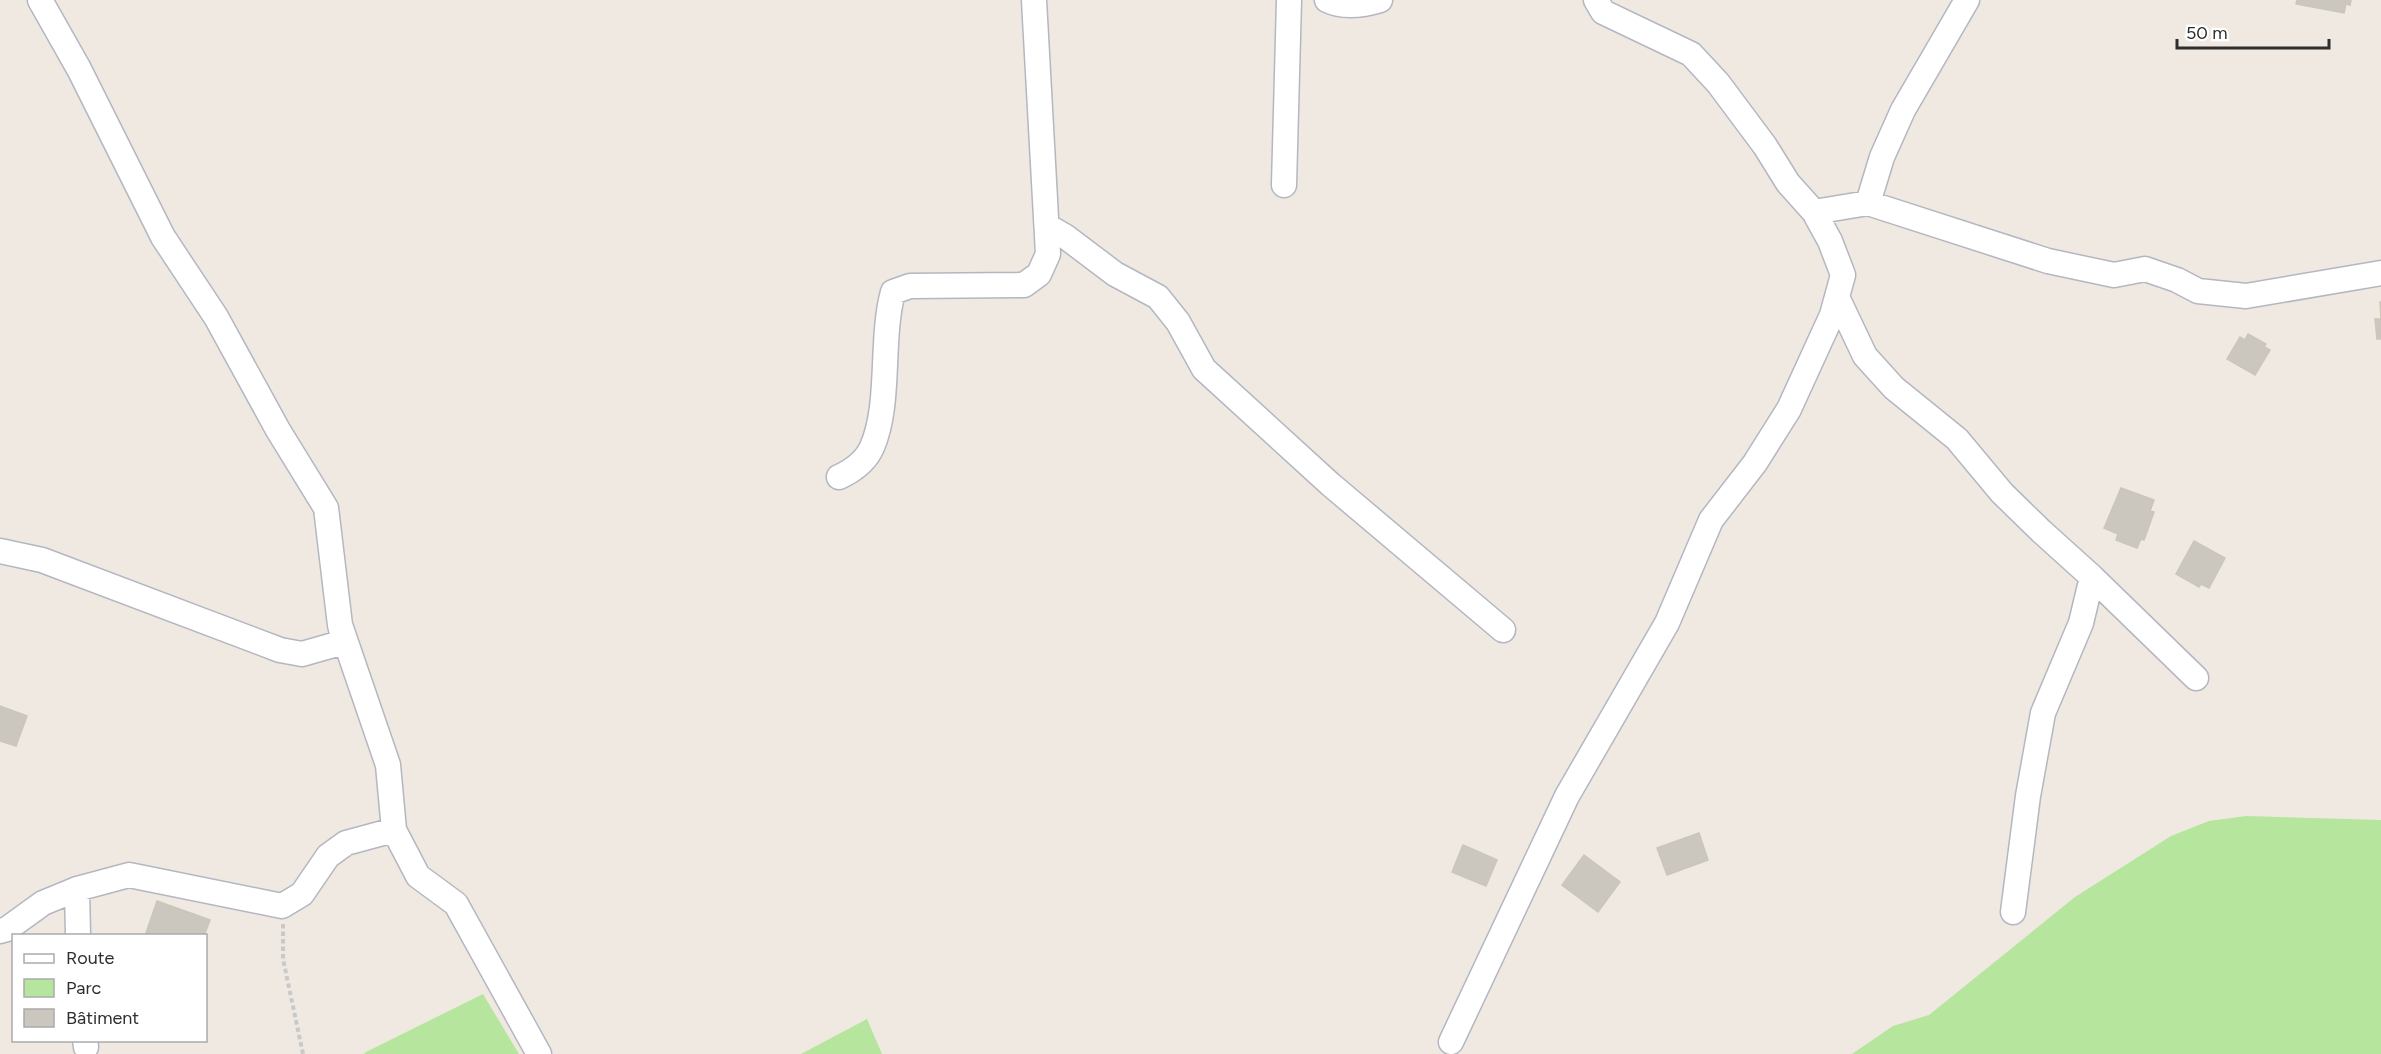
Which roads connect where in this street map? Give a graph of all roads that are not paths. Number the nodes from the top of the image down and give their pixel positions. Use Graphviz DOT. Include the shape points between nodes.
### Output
graph roads {
  1 [pos="40,0"];
  2 [pos="1034,0"];
  3 [pos="1289,0"];
  4 [pos="1327,0"];
  5 [pos="1380,0"];
  6 [pos="1597,0"];
  7 [pos="1967,0"];
  8 [pos="1284,185"];
  9 [pos="1868,203"];
  10 [pos="1814,212"];
  11 [pos="1047,226"];
  12 [pos="2381,273"];
  13 [pos="1837,297"];
  14 [pos="839,477"];
  15 [pos="0,551"];
  16 [pos="2092,577"];
  17 [pos="340,625"];
  18 [pos="1503,630"];
  19 [pos="2196,678"];
  20 [pos="394,830"];
  21 [pos="77,888"];
  22 [pos="2013,912"];
  23 [pos="0,931"];
  24 [pos="78,934"];
  25 [pos="1451,1042"];
  26 [pos="539,1054"];
  1 -- 17 [label="street" via="163,237 216,317 326,508"];
  2 -- 11 [label="street"];
  3 -- 8 [label="street"];
  4 -- 5 [label="street" via="1334,4"];
  6 -- 10 [label="street" via="1603,12 1691,54 1745,118 1788,183"];
  7 -- 9 [label="street" via="1903,110 1882,157"];
  9 -- 10 [label="street"];
  9 -- 12 [label="street" via="2048,261 2114,275 2145,269 2198,291 2246,296"];
  10 -- 13 [label="street" via="1843,275"];
  11 -- 14 [label="street" via="1048,254 1039,274 1024,285 910,286 893,292 888,310 880,421 871,448 853,471"];
  11 -- 18 [label="street" via="1115,274 1158,297 1178,322 1204,369 1330,484"];
  13 -- 16 [label="street" via="1865,356 1894,388 1957,439 2002,493"];
  13 -- 25 [label="street" via="1788,409 1755,462 1711,520 1667,623 1567,796"];
  15 -- 17 [label="street" via="42,560 280,650 302,654 344,642"];
  16 -- 19 [label="street"];
  16 -- 22 [label="street" via="2081,623 2043,713"];
  17 -- 20 [label="street" via="388,765"];
  20 -- 21 [label="street" via="346,843 328,856 302,894 282,906 129,875"];
  20 -- 26 [label="street" via="418,876 456,904"];
  21 -- 23 [label="street" via="43,903"];
  21 -- 24 [label="street"];
}
